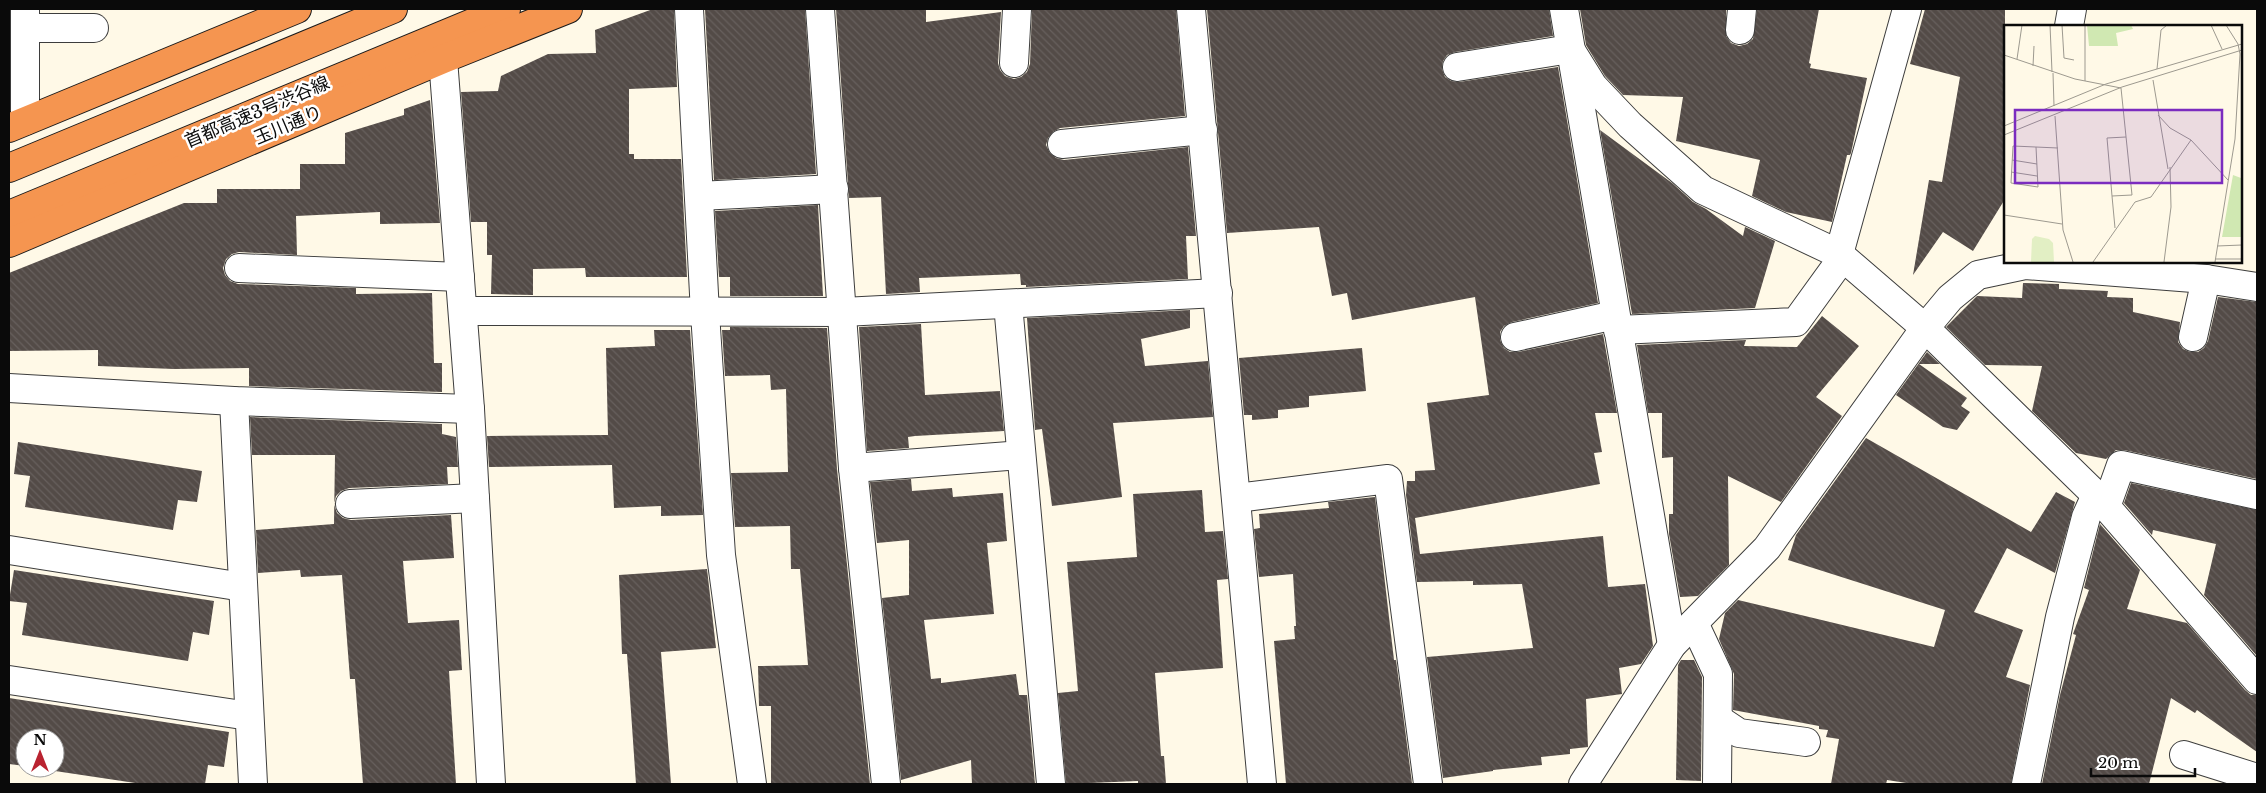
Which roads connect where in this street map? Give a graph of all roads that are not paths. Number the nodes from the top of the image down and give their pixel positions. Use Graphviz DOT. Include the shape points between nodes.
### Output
graph roads {
  1 [pos="297,9"];
  2 [pos="393,9"];
  3 [pos="506,9"];
  4 [pos="568,9"];
  5 [pos="689,9"];
  6 [pos="820,9"];
  7 [pos="1017,9"];
  8 [pos="1191,9"];
  9 [pos="1564,9"];
  10 [pos="1907,9"];
  11 [pos="2072,9"];
  12 [pos="25,18"];
  13 [pos="2068,25"];
  14 [pos="94,28"];
  15 [pos="1570,49"];
  16 [pos="443,59"];
  17 [pos="1014,63"];
  18 [pos="1456,67"];
  19 [pos="17,124"];
  20 [pos="1203,130"];
  21 [pos="1062,144"];
  22 [pos="9,168"];
  23 [pos="834,189"];
  24 [pos="699,196"];
  25 [pos="9,215"];
  26 [pos="9,244"];
  27 [pos="1841,256"];
  28 [pos="2025,263"];
  29 [pos="239,268"];
  30 [pos="460,277"];
  31 [pos="2206,279"];
  32 [pos="2257,287"];
  33 [pos="1218,294"];
  34 [pos="1008,304"];
  35 [pos="463,311"];
  36 [pos="843,312"];
  37 [pos="705,313"];
  38 [pos="1617,322"];
  39 [pos="1925,328"];
  40 [pos="1515,337"];
  41 [pos="2193,337"];
  42 [pos="9,388"];
  43 [pos="234,400"];
  44 [pos="470,409"];
  45 [pos="1020,455"];
  46 [pos="853,468"];
  47 [pos="2257,494"];
  48 [pos="475,498"];
  49 [pos="1237,498"];
  50 [pos="2101,501"];
  51 [pos="350,504"];
  52 [pos="9,550"];
  53 [pos="243,587"];
  54 [pos="1694,623"];
  55 [pos="1672,645"];
  56 [pos="9,680"];
  57 [pos="2257,680"];
  58 [pos="250,716"];
  59 [pos="1718,719"];
  60 [pos="1806,742"];
  61 [pos="2184,755"];
  62 [pos="2257,778"];
  63 [pos="253,784"];
  64 [pos="491,784"];
  65 [pos="752,784"];
  66 [pos="886,784"];
  67 [pos="1051,784"];
  68 [pos="1262,784"];
  69 [pos="1428,784"];
  70 [pos="1583,784"];
  71 [pos="1717,784"];
  72 [pos="2026,784"];
  1 -- 19 [label="highway"];
  2 -- 22 [label="highway"];
  3 -- 25 [label="highway, 首都高速3号渋谷線"];
  4 -- 16 [label="highway, 玉川通り"];
  5 -- 24 [label="street"];
  6 -- 23 [label="street"];
  7 -- 17 [label="street"];
  8 -- 20 [label="street"];
  9 -- 15 [label="street"];
  10 -- 27 [label="street"];
  11 -- 13 [label="street"];
  12 -- 14 [label="street"];
  12 -- 19 [label="street"];
  15 -- 18 [label="street"];
  15 -- 27 [label="street" via="1593,86 1630,125 1703,190"];
  15 -- 38 [label="street"];
  16 -- 26 [label="highway, 玉川通り"];
  16 -- 30 [label="street"];
  20 -- 21 [label="street"];
  20 -- 33 [label="street"];
  23 -- 24 [label="street"];
  23 -- 36 [label="street"];
  24 -- 37 [label="street"];
  27 -- 38 [label="street" via="1796,322"];
  27 -- 39 [label="street"];
  28 -- 31 [label="street"];
  28 -- 39 [label="street" via="1978,275 1950,298"];
  29 -- 30 [label="street"];
  30 -- 35 [label="street"];
  31 -- 32 [label="street"];
  31 -- 41 [label="street"];
  33 -- 34 [label="street"];
  33 -- 49 [label="street"];
  34 -- 36 [label="street"];
  34 -- 45 [label="street"];
  35 -- 37 [label="street"];
  35 -- 44 [label="street"];
  36 -- 37 [label="street"];
  36 -- 46 [label="street"];
  37 -- 65 [label="street" via="721,555"];
  38 -- 40 [label="street"];
  38 -- 55 [label="street"];
  39 -- 50 [label="street"];
  39 -- 54 [label="street" via="1767,548"];
  42 -- 43 [label="street"];
  43 -- 44 [label="street"];
  43 -- 53 [label="street"];
  44 -- 48 [label="street"];
  45 -- 46 [label="street"];
  45 -- 67 [label="street"];
  46 -- 66 [label="street"];
  47 -- 50 [label="street" via="2121,465"];
  48 -- 51 [label="street"];
  48 -- 64 [label="street"];
  49 -- 68 [label="street"];
  49 -- 69 [label="street" via="1388,479"];
  50 -- 57 [label="street"];
  50 -- 72 [label="street" via="2086,517 2060,618"];
  52 -- 53 [label="street"];
  53 -- 58 [label="street"];
  54 -- 55 [label="street"];
  54 -- 59 [label="street" via="1718,674"];
  55 -- 70 [label="street"];
  56 -- 58 [label="street"];
  58 -- 63 [label="street"];
  59 -- 60 [label="street" via="1739,733"];
  59 -- 71 [label="street"];
  61 -- 62 [label="street"];
}
